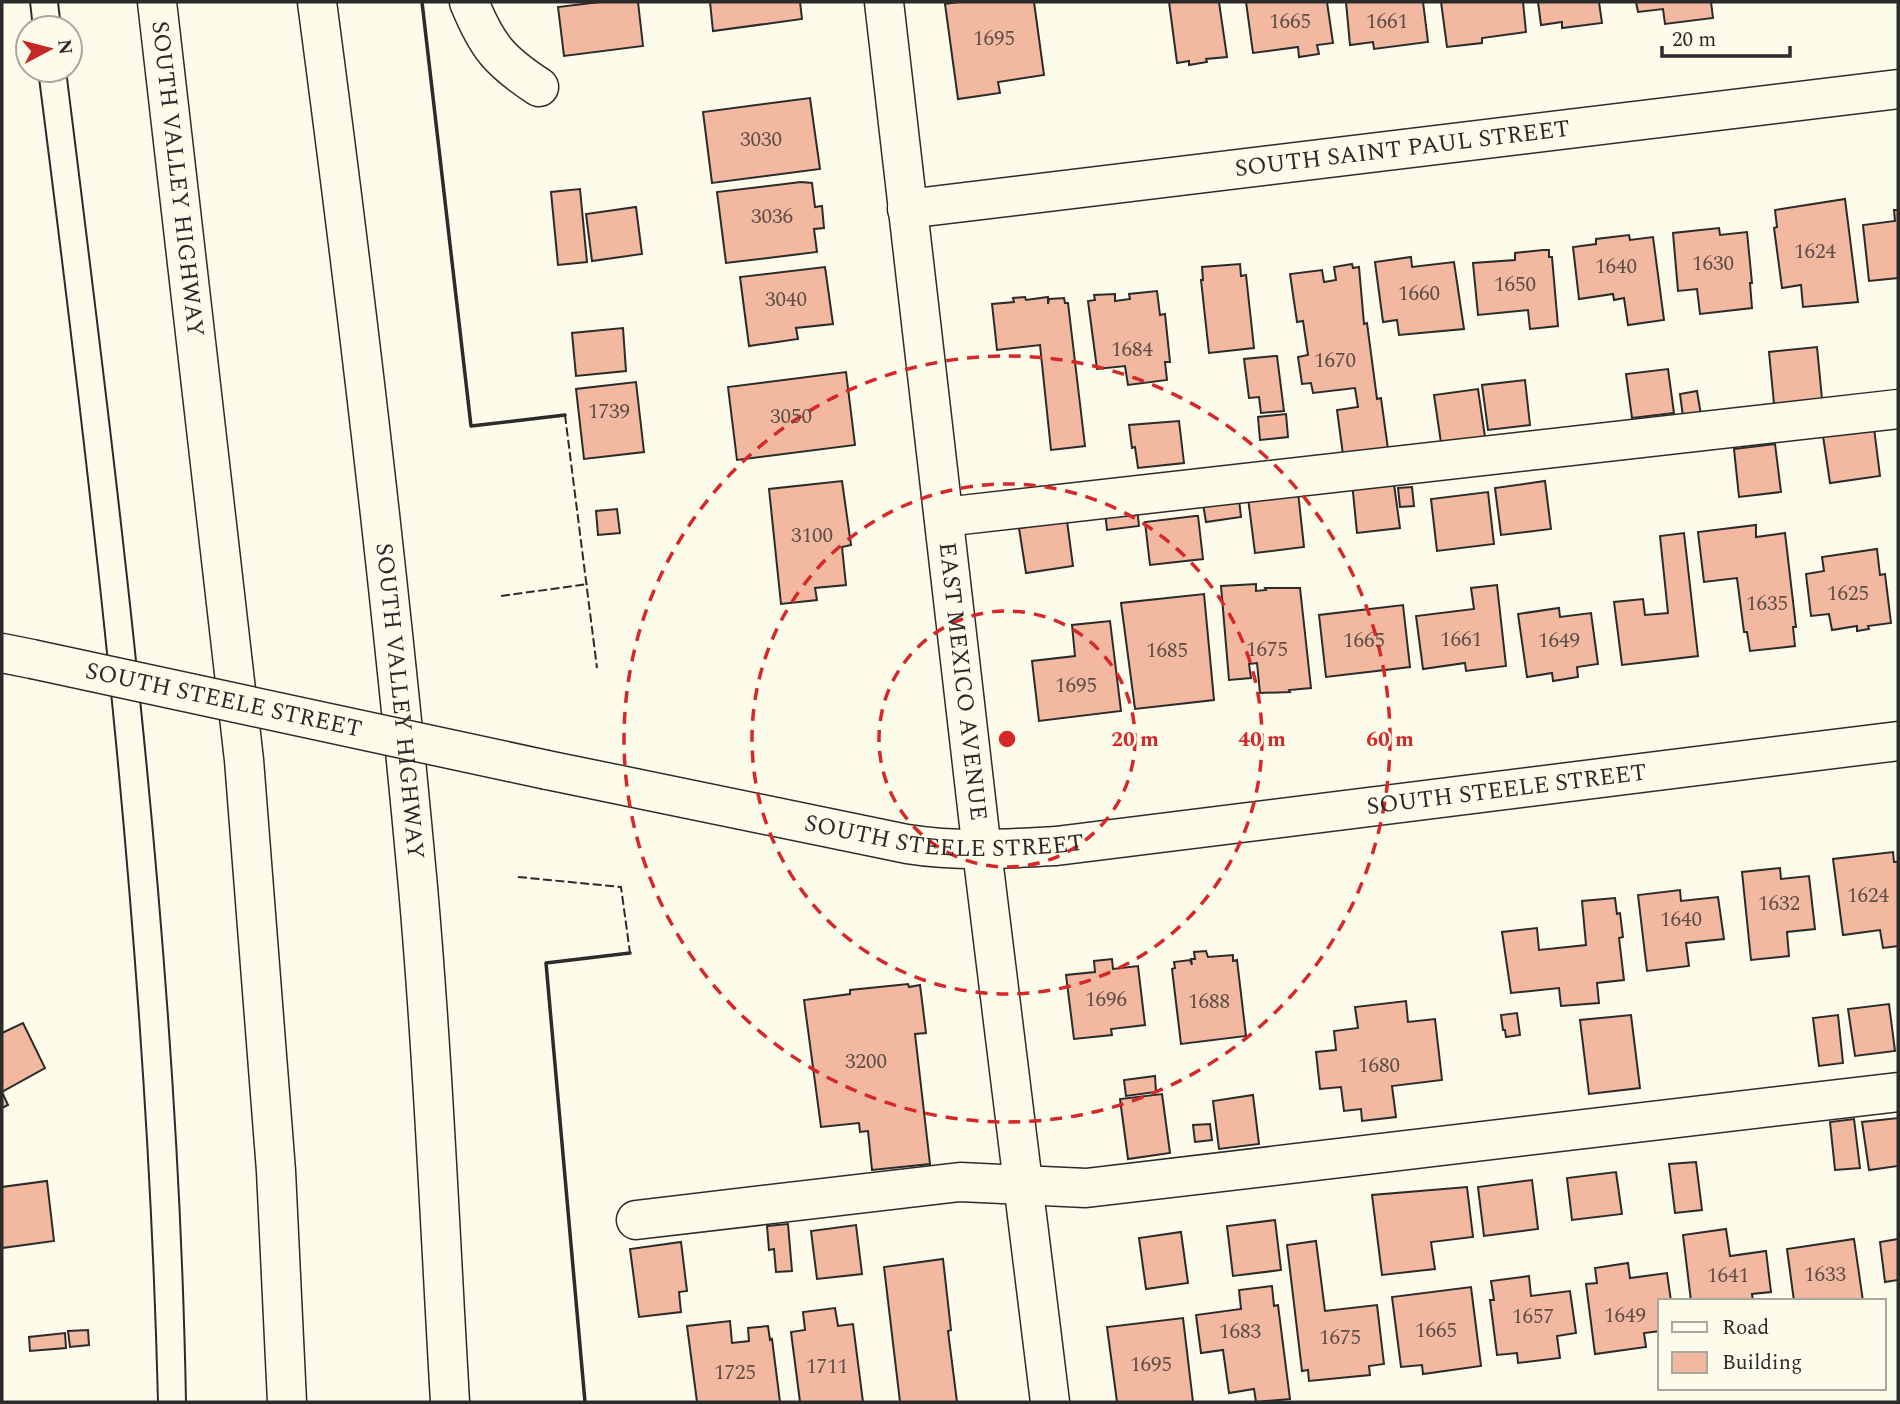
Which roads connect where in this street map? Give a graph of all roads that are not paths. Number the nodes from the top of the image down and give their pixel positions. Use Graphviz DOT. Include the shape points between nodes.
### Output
graph roads {
  1 [pos="157,2"];
  2 [pos="317,2"];
  3 [pos="469,2"];
  4 [pos="884,2"];
  5 [pos="539,87"];
  6 [pos="1898,89"];
  7 [pos="907,209"];
  8 [pos="1898,409"];
  9 [pos="944,517"];
  10 [pos="17,656"];
  11 [pos="1898,741"];
  12 [pos="982,851"];
  13 [pos="1898,1092"];
  14 [pos="1024,1184"];
  15 [pos="636,1220"];
  16 [pos="287,1402"];
  17 [pos="450,1402"];
  18 [pos="1049,1402"];
  1 -- 16 [label="main road, SOUTH VALLEY HIGHWAY" via="244,760 276,1171"];
  2 -- 17 [label="main road, SOUTH VALLEY HIGHWAY" via="374,459 418,889"];
  3 -- 5 [label="main road" via="494,51"];
  4 -- 7 [label="main road, EAST MEXICO AVENUE"];
  6 -- 7 [label="main road, SOUTH SAINT PAUL STREET"];
  7 -- 9 [label="main road, EAST MEXICO AVENUE"];
  8 -- 9 [label="main road"];
  9 -- 12 [label="main road, EAST MEXICO AVENUE"];
  10 -- 12 [label="main road, SOUTH STEELE STREET, bridge" via="907,844"];
  11 -- 12 [label="main road, SOUTH STEELE STREET" via="1056,846"];
  12 -- 14 [label="main road, EAST MEXICO AVENUE"];
  13 -- 14 [label="main road" via="1086,1188"];
  14 -- 15 [label="main road" via="960,1181"];
  14 -- 18 [label="main road, EAST MEXICO AVENUE"];
}
